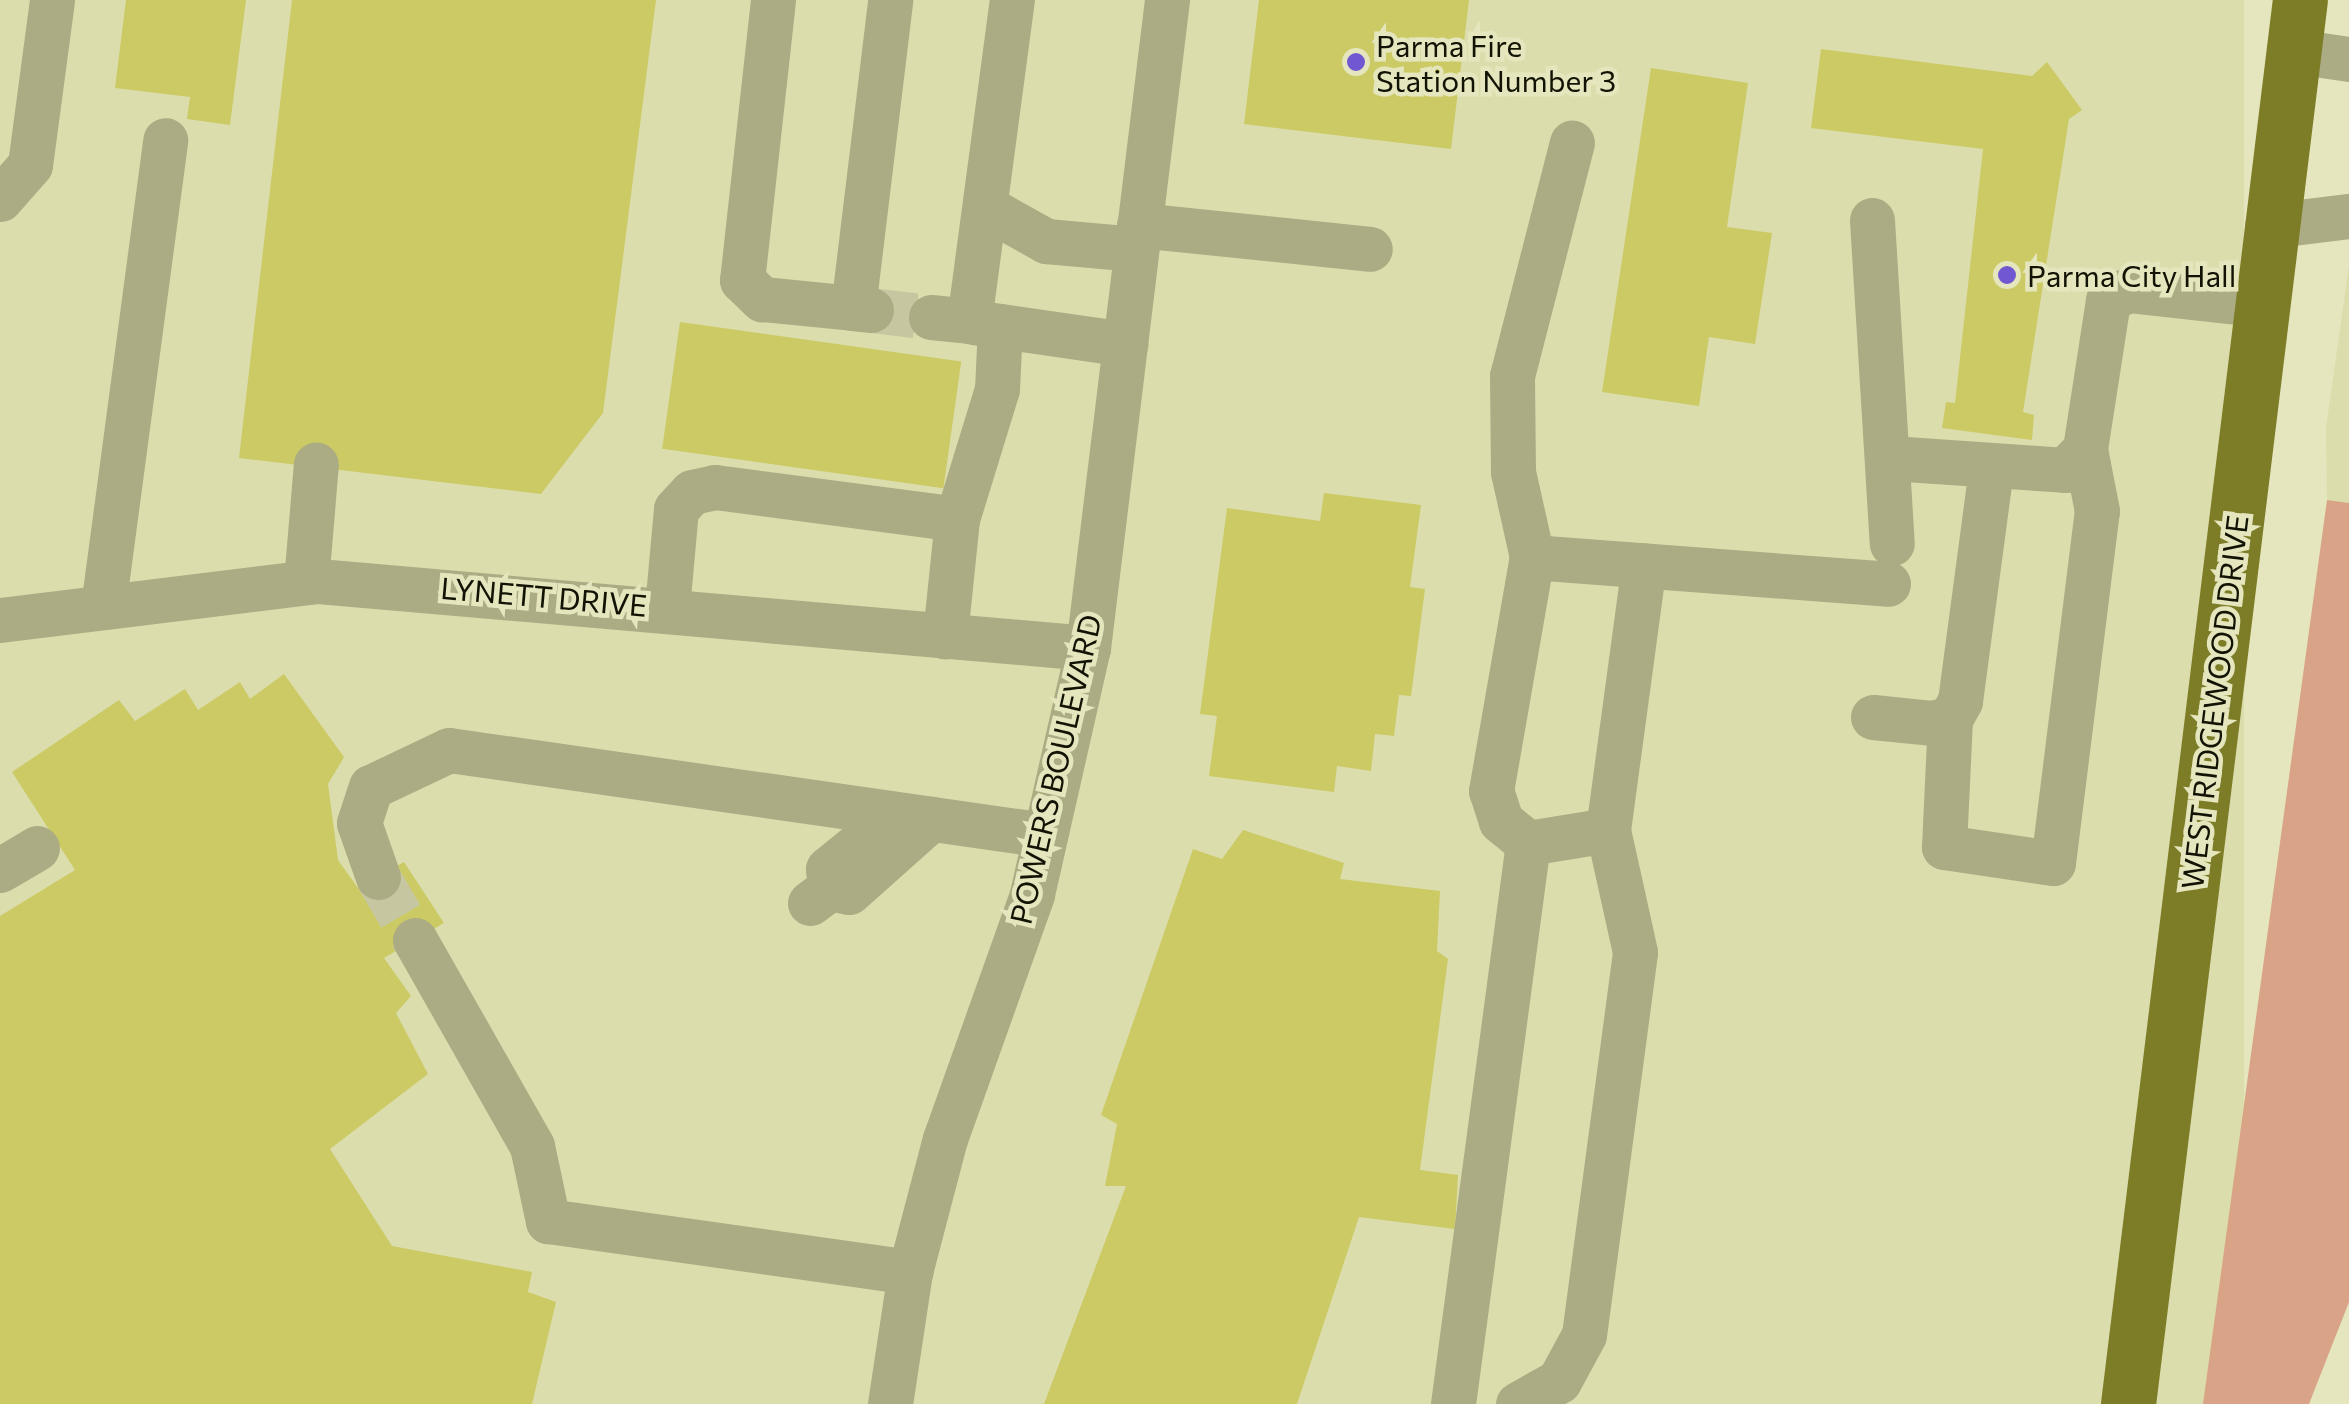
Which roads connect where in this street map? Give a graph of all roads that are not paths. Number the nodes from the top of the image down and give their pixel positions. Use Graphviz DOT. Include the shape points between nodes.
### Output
graph roads {
  1 [pos="52,0"];
  2 [pos="773,0"];
  3 [pos="890,0"];
  4 [pos="1012,0"];
  5 [pos="1167,0"];
  6 [pos="2297,26"];
  7 [pos="2349,59"];
  8 [pos="165,140"];
  9 [pos="1572,144"];
  10 [pos="0,199"];
  11 [pos="988,208"];
  12 [pos="2349,216"];
  13 [pos="1872,220"];
  14 [pos="2267,226"];
  15 [pos="1138,237"];
  16 [pos="1370,249"];
  17 [pos="2262,305"];
  18 [pos="967,321"];
  19 [pos="1124,344"];
  20 [pos="2085,450"];
  21 [pos="1890,458"];
  22 [pos="316,464"];
  23 [pos="1990,470"];
  24 [pos="957,519"];
  25 [pos="1532,557"];
  26 [pos="1644,566"];
  27 [pos="306,582"];
  28 [pos="102,607"];
  29 [pos="667,608"];
  30 [pos="0,620"];
  31 [pos="945,636"];
  32 [pos="1088,648"];
  33 [pos="1873,717"];
  34 [pos="1950,719"];
  35 [pos="913,830"];
  36 [pos="1608,830"];
  37 [pos="1045,836"];
  38 [pos="1528,843"];
  39 [pos="378,877"];
  40 [pos="820,896"];
  41 [pos="415,940"];
  42 [pos="910,1272"];
  43 [pos="890,1404"];
  44 [pos="1453,1404"];
  45 [pos="1518,1404"];
  46 [pos="2128,1404"];
  1 -- 10 [label="street" via="30,166"];
  2 -- 3 [label="street" via="742,280 762,298 862,309"];
  4 -- 11 [label="street"];
  5 -- 15 [label="street, POWERS BOULEVARD"];
  6 -- 7 [label="street"];
  6 -- 14 [label="main road, WEST RIDGEWOOD DRIVE"];
  8 -- 28 [label="street"];
  9 -- 25 [label="street" via="1512,376 1513,472"];
  11 -- 15 [label="street" via="1046,241"];
  11 -- 18 [label="street"];
  12 -- 14 [label="street"];
  13 -- 21 [label="street"];
  14 -- 17 [label="main road, WEST RIDGEWOOD DRIVE"];
  15 -- 16 [label="street"];
  15 -- 19 [label="street, POWERS BOULEVARD"];
  17 -- 20 [label="street" via="2128,290 2108,300"];
  17 -- 46 [label="main road, WEST RIDGEWOOD DRIVE"];
  18 -- 19 [label="street"];
  18 -- 24 [label="street" via="996,390"];
  19 -- 32 [label="street, POWERS BOULEVARD"];
  20 -- 23 [label="street" via="2044,475"];
  20 -- 34 [label="street" via="2097,511 2053,863 1944,846"];
  21 -- 23 [label="street"];
  21 -- 26 [label="street" via="1890,564"];
  22 -- 27 [label="street"];
  23 -- 34 [label="street"];
  24 -- 29 [label="street" via="715,487 692,492 676,509"];
  24 -- 31 [label="street"];
  25 -- 26 [label="street"];
  25 -- 38 [label="street" via="1492,791 1501,821"];
  26 -- 36 [label="street"];
  27 -- 28 [label="street, LYNETT DRIVE"];
  27 -- 29 [label="street, LYNETT DRIVE"];
  28 -- 30 [label="street, LYNETT DRIVE"];
  29 -- 31 [label="street, LYNETT DRIVE"];
  31 -- 32 [label="street, LYNETT DRIVE"];
  32 -- 37 [label="street, POWERS BOULEVARD"];
  33 -- 34 [label="street"];
  35 -- 37 [label="street"];
  35 -- 39 [label="street" via="450,750 371,787 359,823"];
  35 -- 40 [label="street" via="887,864 858,885"];
  36 -- 38 [label="street"];
  36 -- 45 [label="street" via="1636,952 1584,1335 1559,1381"];
  37 -- 42 [label="street, POWERS BOULEVARD"];
  38 -- 44 [label="street"];
  41 -- 42 [label="street" via="532,1146 548,1220"];
  42 -- 43 [label="street, POWERS BOULEVARD"];
}
